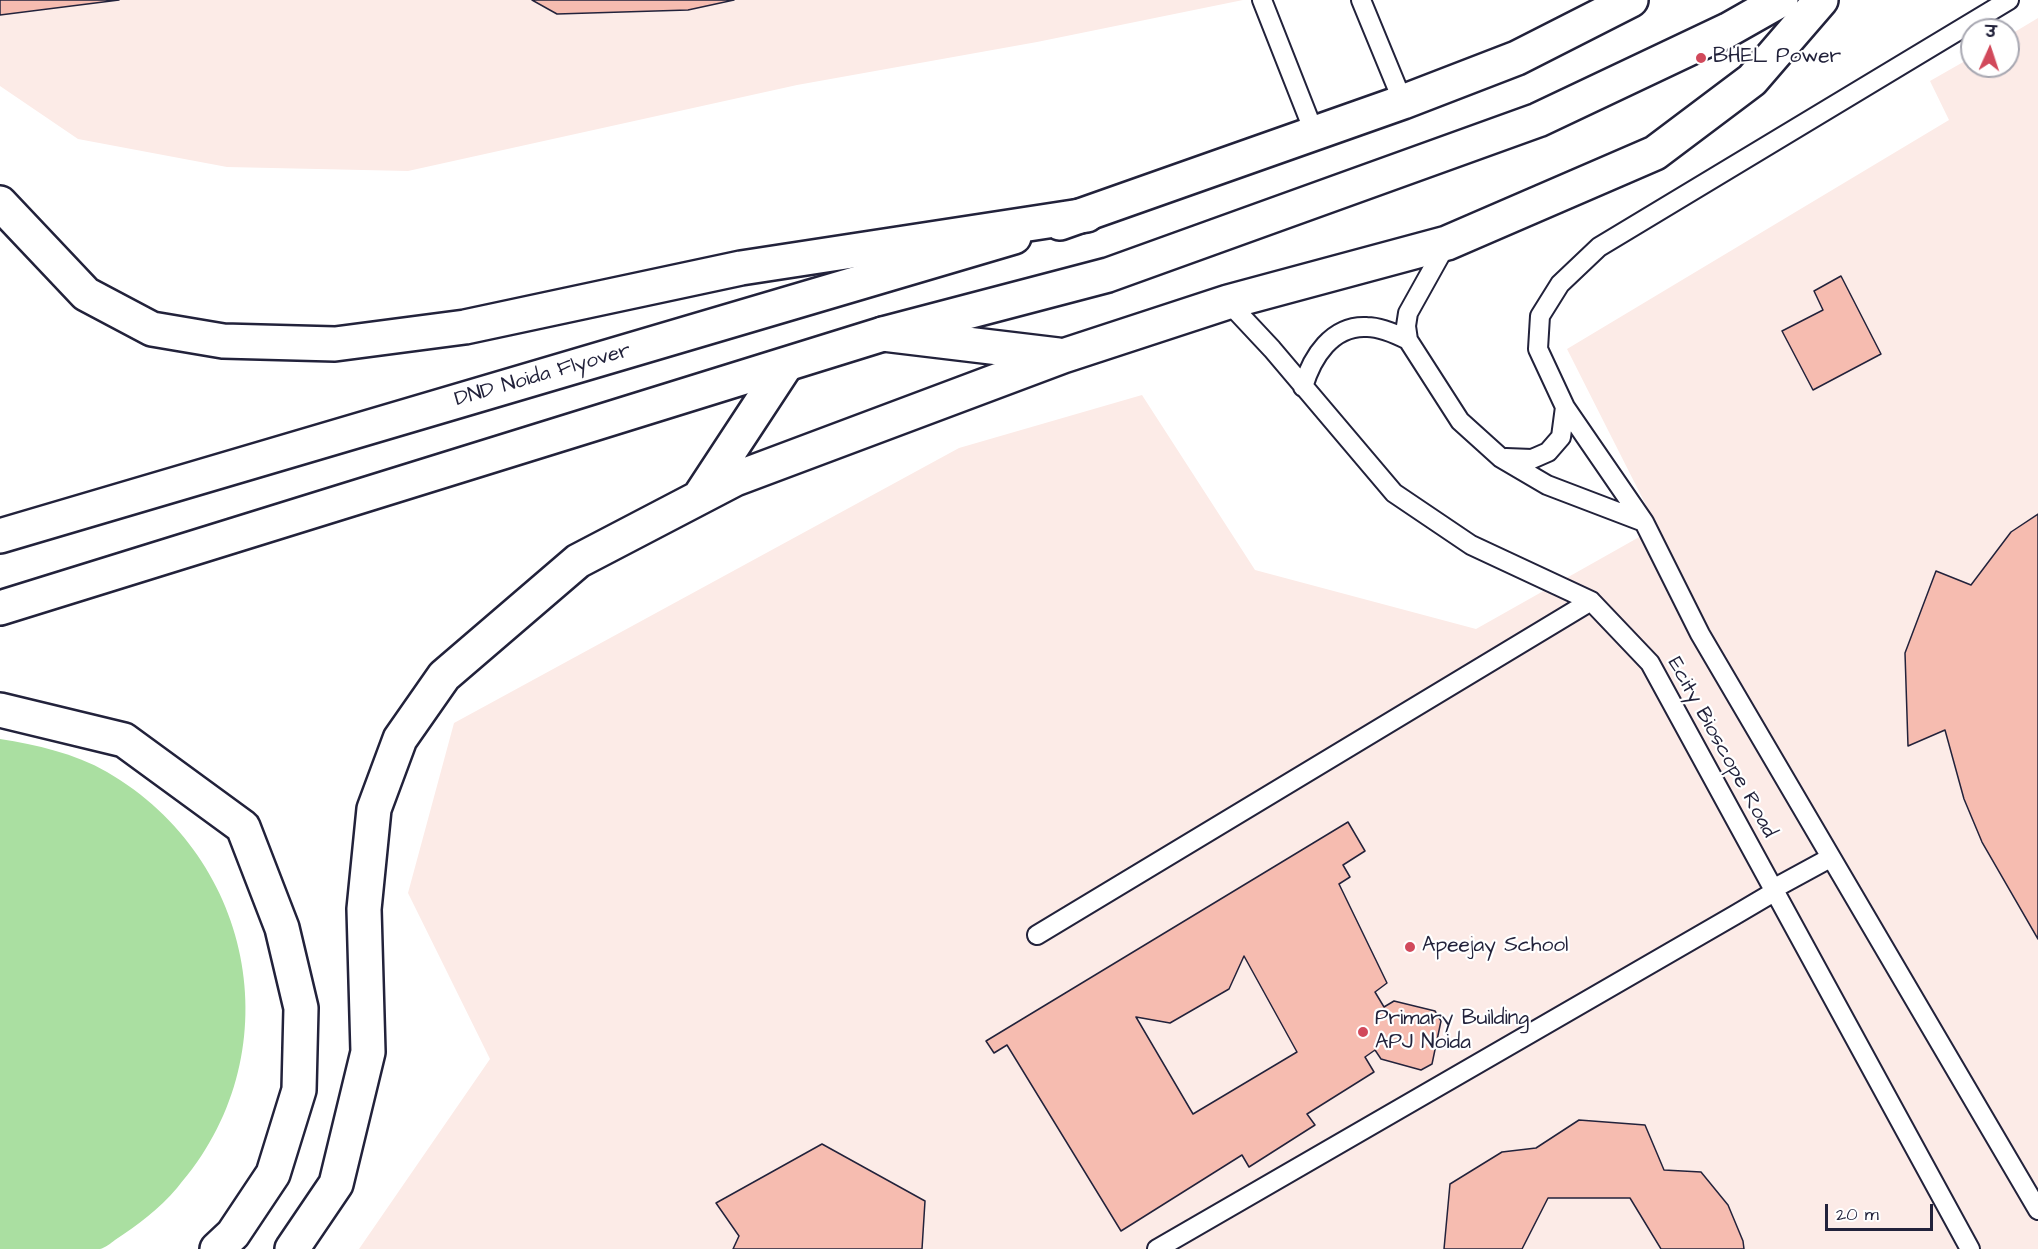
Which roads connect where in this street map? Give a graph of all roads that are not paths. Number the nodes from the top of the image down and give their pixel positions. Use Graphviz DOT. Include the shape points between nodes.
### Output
graph roads {
  1 [pos="1262,0"];
  2 [pos="1361,0"];
  3 [pos="1631,0"];
  4 [pos="1781,0"];
  5 [pos="1821,0"];
  6 [pos="2009,0"];
  7 [pos="1403,102"];
  8 [pos="1314,132"];
  9 [pos="0,203"];
  10 [pos="1087,215"];
  11 [pos="1447,243"];
  12 [pos="1228,302"];
  13 [pos="883,334"];
  14 [pos="1408,340"];
  15 [pos="1063,356"];
  16 [pos="786,365"];
  17 [pos="1303,387"];
  18 [pos="1565,407"];
  19 [pos="1501,458"];
  20 [pos="698,499"];
  21 [pos="1644,522"];
  22 [pos="0,536"];
  23 [pos="1591,601"];
  24 [pos="0,608"];
  25 [pos="0,710"];
  26 [pos="1830,858"];
  27 [pos="1773,889"];
  28 [pos="1037,935"];
  29 [pos="2038,1210"];
  30 [pos="217,1249"];
  31 [pos="292,1249"];
  32 [pos="1157,1249"];
  33 [pos="1970,1249"];
  1 -- 8 [label="lane"];
  2 -- 7 [label="lane"];
  3 -- 7 [label="main road" via="1516,58"];
  4 -- 13 [label="main road" via="1728,30 1538,120 1108,275"];
  5 -- 11 [label="main road" via="1752,80 1656,153"];
  6 -- 18 [label="lane, Ecity Bioscope Road" via="1599,247 1560,284 1540,316 1538,349"];
  7 -- 8 [label="main road"];
  8 -- 10 [label="main road"];
  9 -- 10 [label="main road" via="86,294 152,329 223,341 335,344 465,327 741,268"];
  10 -- 22 [label="main road, DND Noida Flyover"];
  11 -- 12 [label="main road"];
  11 -- 14 [label="lane" via="1408,313"];
  12 -- 15 [label="main road"];
  12 -- 17 [label="lane, Ecity Bioscope Road"];
  13 -- 15 [label="main road"];
  13 -- 16 [label="main road"];
  14 -- 17 [label="lane" via="1370,326 1346,331 1332,338 1316,355"];
  14 -- 19 [label="lane" via="1460,421"];
  15 -- 20 [label="main road" via="735,479"];
  16 -- 20 [label="main road"];
  16 -- 24 [label="main road"];
  17 -- 23 [label="lane, Ecity Bioscope Road" via="1394,493 1470,545"];
  18 -- 19 [label="lane" via="1561,437 1548,452 1532,459"];
  18 -- 21 [label="lane, Ecity Bioscope Road"];
  19 -- 21 [label="lane" via="1547,484"];
  20 -- 31 [label="main road" via="578,561 444,676 400,739 374,809 364,909 368,1052 336,1184"];
  21 -- 26 [label="lane, Ecity Bioscope Road" via="1700,634"];
  23 -- 27 [label="lane, Ecity Bioscope Road" via="1650,663"];
  23 -- 28 [label="lane"];
  25 -- 30 [label="main road" via="124,740 243,827 282,928 301,1008 299,1090 273,1174 233,1234"];
  26 -- 27 [label="lane"];
  26 -- 29 [label="lane, Ecity Bioscope Road"];
  27 -- 32 [label="lane" via="1774,892 1735,915"];
  27 -- 33 [label="lane, Ecity Bioscope Road"];
}
